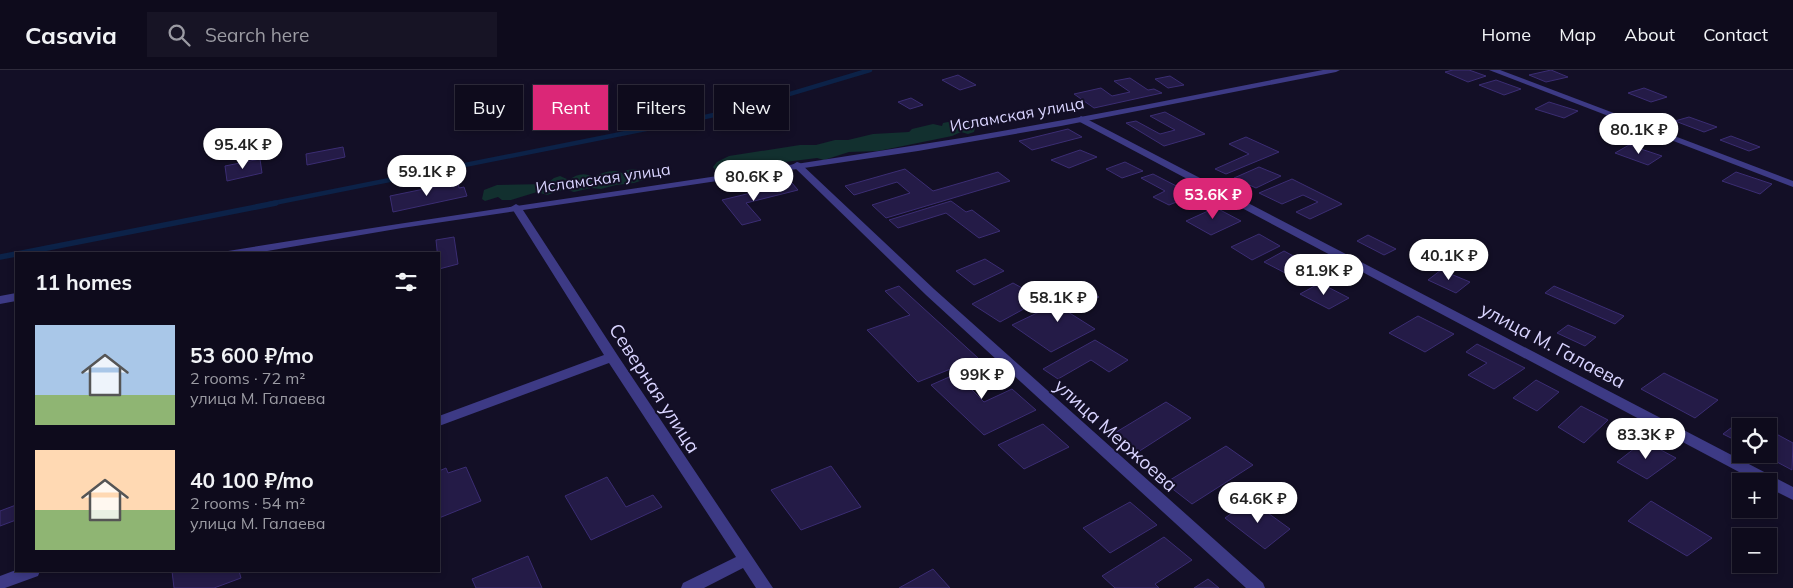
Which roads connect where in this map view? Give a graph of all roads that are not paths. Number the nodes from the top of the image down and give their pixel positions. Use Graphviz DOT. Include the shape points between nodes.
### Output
graph roads {
  1 [pos="1336,70"];
  2 [pos="1493,70"];
  3 [pos="1081,118"];
  4 [pos="797,165"];
  5 [pos="1793,184"];
  6 [pos="516,207"];
  7 [pos="240,252"];
  8 [pos="15,297"];
  9 [pos="0,300"];
  10 [pos="612,357"];
  11 [pos="440,421"];
  12 [pos="1753,473"];
  13 [pos="1777,486"];
  14 [pos="1793,494"];
  15 [pos="746,559"];
  16 [pos="29,572"];
  17 [pos="0,583"];
  18 [pos="689,588"];
  19 [pos="765,588"];
  20 [pos="1257,588"];
  1 -- 3 [label="street, Исламская улица"];
  2 -- 5 [label="street"];
  3 -- 4 [label="street, Исламская улица" via="918,148"];
  3 -- 12 [label="street, улица М. Галаева"];
  4 -- 6 [label="street, Исламская улица"];
  4 -- 20 [label="street, улица Мержоева" via="930,292"];
  6 -- 7 [label="street, Исламская улица"];
  6 -- 10 [label="street, Северная улица"];
  8 -- 9 [label="street"];
  10 -- 11 [label="street"];
  10 -- 15 [label="street, Северная улица"];
  13 -- 14 [label="street, улица М. Галаева"];
  15 -- 18 [label="street"];
  15 -- 19 [label="street, Северная улица"];
  16 -- 17 [label="street"];
}
